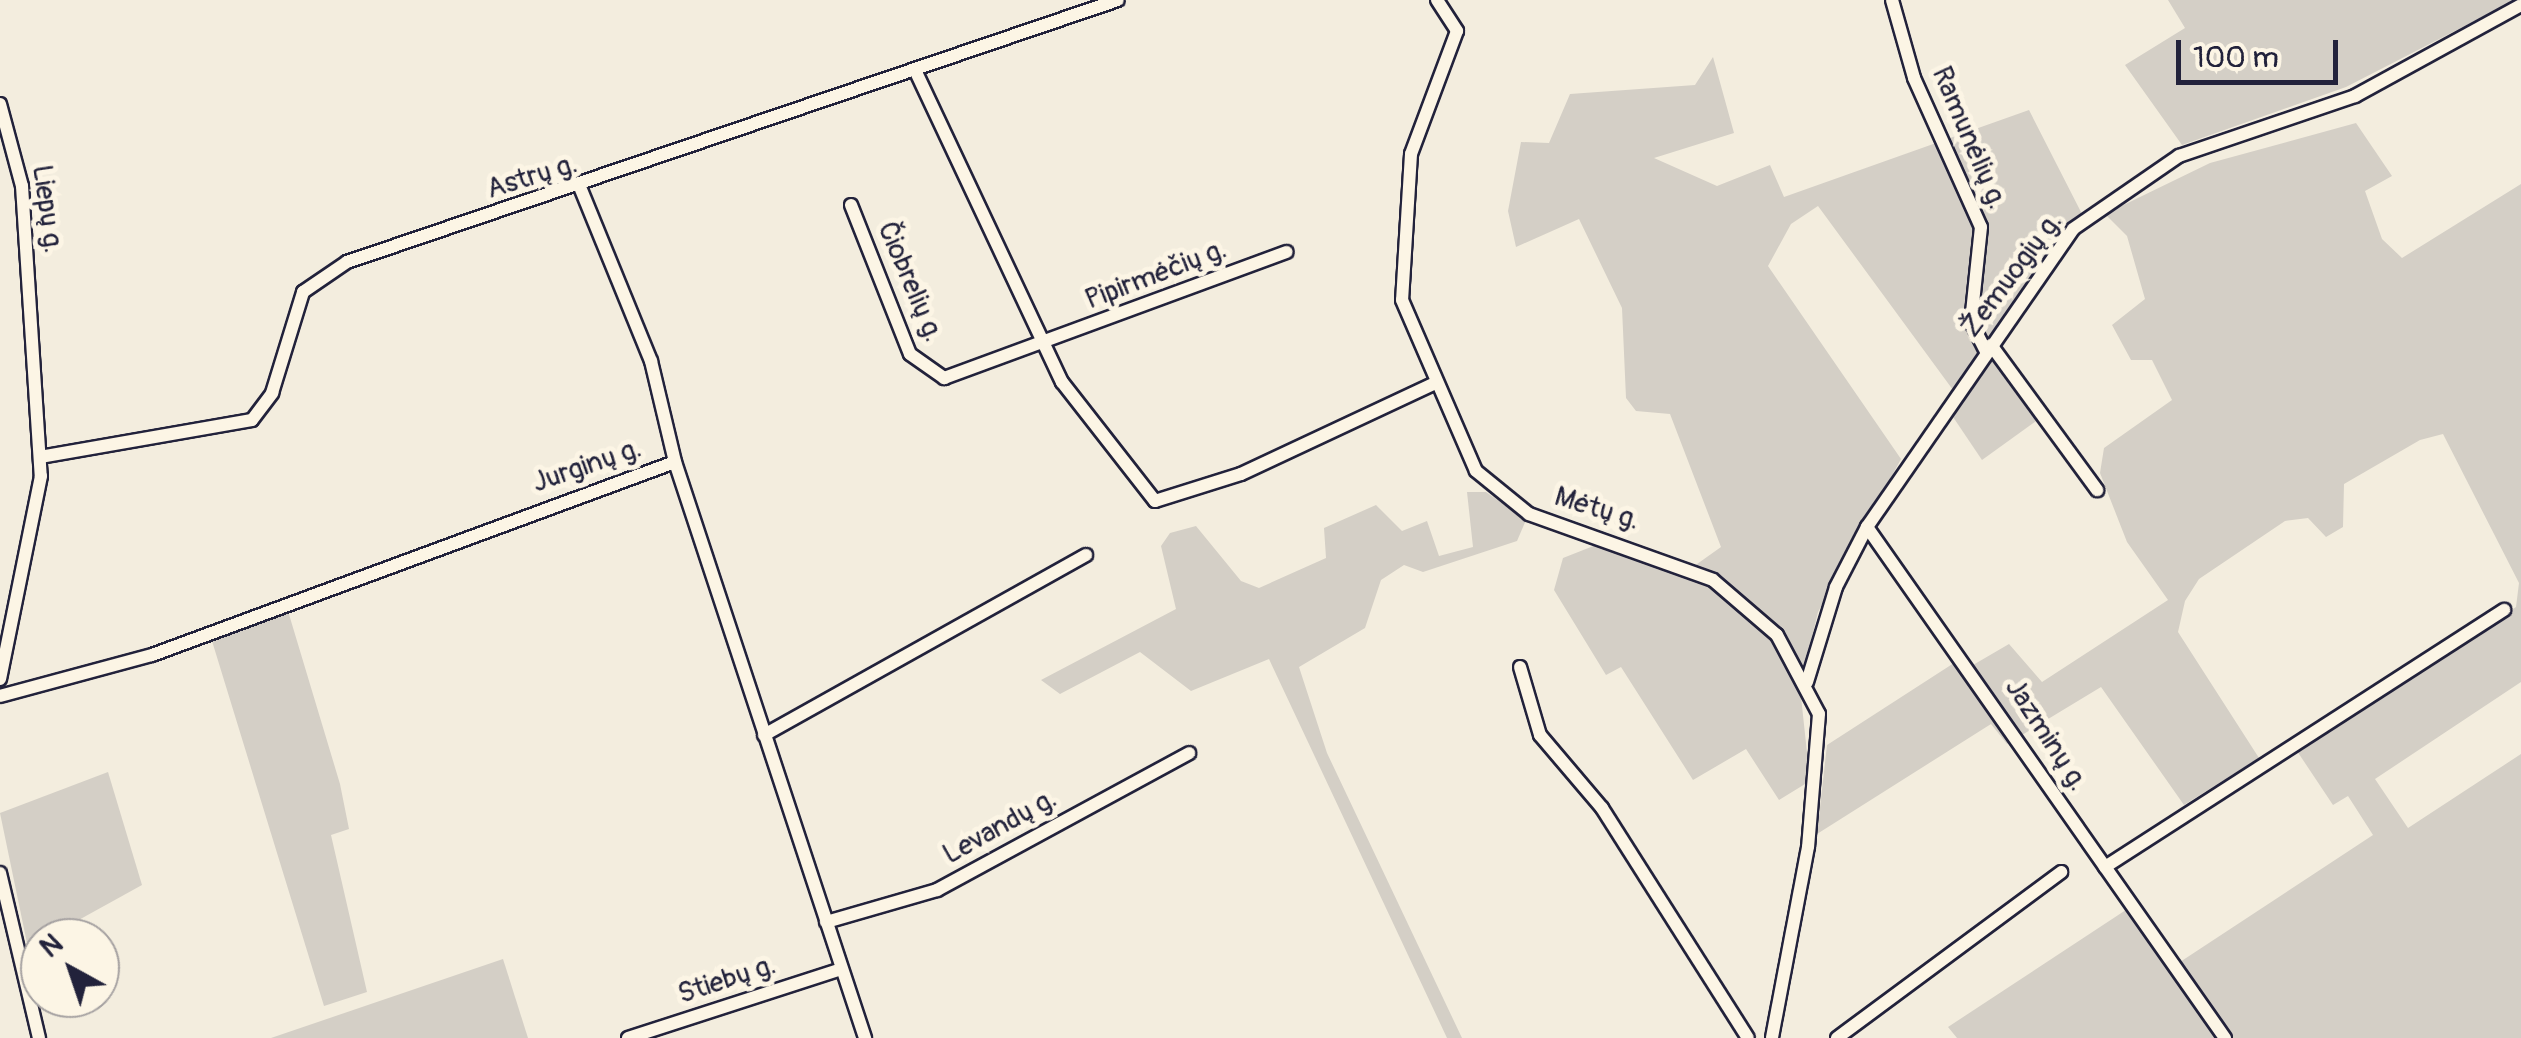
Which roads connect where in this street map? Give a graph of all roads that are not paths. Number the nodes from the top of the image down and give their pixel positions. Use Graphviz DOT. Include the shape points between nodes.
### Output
graph roads {
  1 [pos="1118,0"];
  2 [pos="1437,0"];
  3 [pos="1892,0"];
  4 [pos="2521,4"];
  5 [pos="916,72"];
  6 [pos="0,104"];
  7 [pos="580,187"];
  8 [pos="851,205"];
  9 [pos="1287,252"];
  10 [pos="1044,346"];
  11 [pos="1988,349"];
  12 [pos="1436,383"];
  13 [pos="40,457"];
  14 [pos="675,462"];
  15 [pos="2097,490"];
  16 [pos="1867,527"];
  17 [pos="1086,554"];
  18 [pos="0,600"];
  19 [pos="18,600"];
  20 [pos="2504,610"];
  21 [pos="1520,667"];
  22 [pos="0,679"];
  23 [pos="1807,682"];
  24 [pos="0,696"];
  25 [pos="764,736"];
  26 [pos="1189,753"];
  27 [pos="2105,867"];
  28 [pos="2062,872"];
  29 [pos="0,874"];
  30 [pos="826,922"];
  31 [pos="841,969"];
  32 [pos="38,1038"];
  33 [pos="628,1038"];
  34 [pos="865,1038"];
  35 [pos="1748,1038"];
  36 [pos="1772,1038"];
  37 [pos="1837,1038"];
  38 [pos="2225,1038"];
  1 -- 5 [label="street, Astrų g."];
  2 -- 12 [label="street, Mėtų g." via="1458,32 1411,154 1399,260 1411,334"];
  3 -- 11 [label="street, Ramunėlių g." via="1914,78 1981,227 1971,322"];
  4 -- 11 [label="street, Žemuogių g." via="2356,96 2180,156 2132,184 2073,229"];
  5 -- 7 [label="street, Astrų g."];
  5 -- 10 [label="street"];
  6 -- 13 [label="street, Liepų g." via="22,186"];
  7 -- 13 [label="street, Astrų g." via="318,274 303,292 272,393 252,420"];
  7 -- 14 [label="street" via="651,361"];
  8 -- 10 [label="street, Čiobrelių g." via="924,370 956,378"];
  9 -- 10 [label="street, Pipirmėčių g."];
  10 -- 12 [label="street" via="1146,494 1165,503"];
  11 -- 15 [label="street"];
  11 -- 16 [label="street, Žemuogių g."];
  12 -- 23 [label="street, Mėtų g." via="1476,470 1500,498 1712,580 1762,618"];
  13 -- 19 [label="street, Liepų g."];
  14 -- 24 [label="street, Jurginų g." via="152,655"];
  14 -- 25 [label="street, Jurginų g."];
  16 -- 23 [label="street, Žemuogių g." via="1836,586"];
  16 -- 27 [label="street, Jazminų g."];
  17 -- 25 [label="street"];
  18 -- 19 [label="street"];
  19 -- 22 [label="street, Liepų g."];
  20 -- 27 [label="street"];
  21 -- 35 [label="street" via="1540,735 1602,808"];
  23 -- 36 [label="street, Mėtų g." via="1821,748"];
  25 -- 30 [label="street, Jurginų g."];
  26 -- 30 [label="street, Levandų g." via="938,890"];
  27 -- 38 [label="street, Jazminų g."];
  28 -- 37 [label="street"];
  29 -- 32 [label="street"];
  30 -- 31 [label="street, Jurginų g."];
  31 -- 33 [label="street, Stiebų g."];
  31 -- 34 [label="street, Jurginų g."];
}
